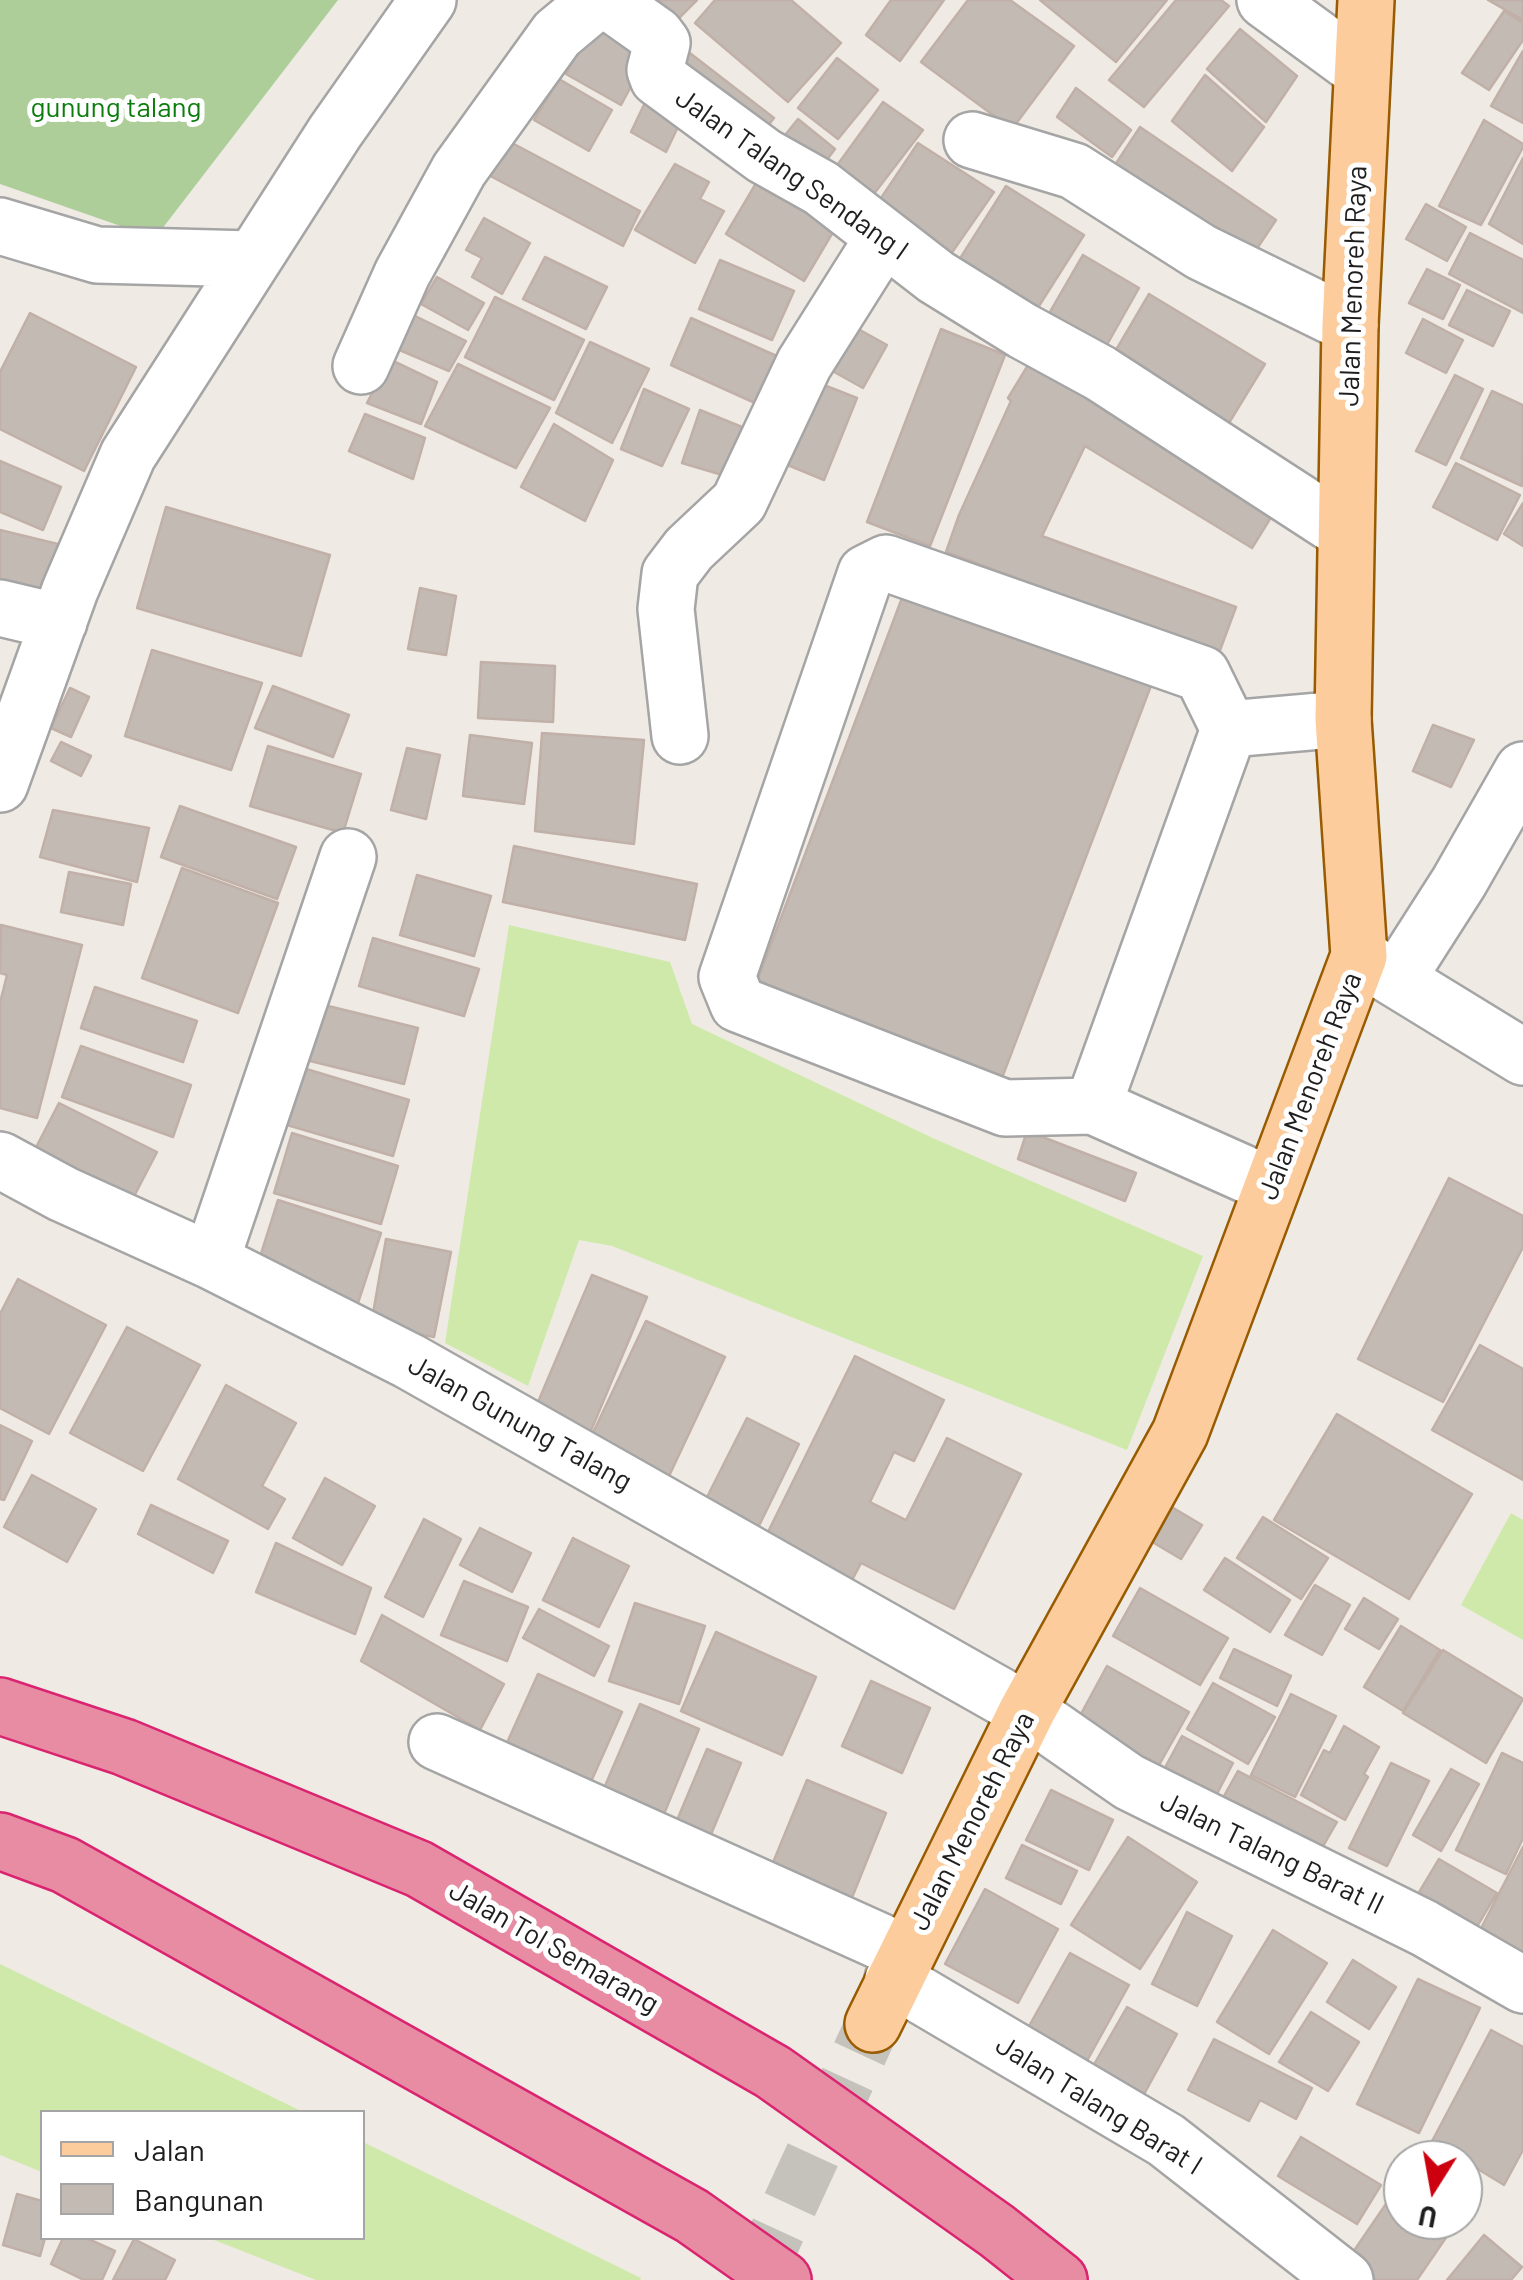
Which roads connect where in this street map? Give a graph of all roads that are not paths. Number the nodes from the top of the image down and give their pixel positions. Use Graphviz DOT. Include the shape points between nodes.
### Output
graph roads {
  1 [pos="428,0"];
  2 [pos="1264,0"];
  3 [pos="1366,0"];
  4 [pos="1362,71"];
  5 [pos="972,140"];
  6 [pos="0,226"];
  7 [pos="884,237"];
  8 [pos="252,259"];
  9 [pos="1350,325"];
  10 [pos="362,366"];
  11 [pos="1345,532"];
  12 [pos="0,608"];
  13 [pos="58,622"];
  14 [pos="1343,719"];
  15 [pos="1229,730"];
  16 [pos="680,736"];
  17 [pos="0,784"];
  18 [pos="1520,784"];
  19 [pos="348,857"];
  20 [pos="1378,968"];
  21 [pos="1523,1057"];
  22 [pos="1093,1106"];
  23 [pos="0,1160"];
  24 [pos="1272,1186"];
  25 [pos="211,1262"];
  26 [pos="0,1706"];
  27 [pos="1027,1711"];
  28 [pos="437,1742"];
  29 [pos="0,1841"];
  30 [pos="891,1985"];
  31 [pos="1523,1985"];
  32 [pos="783,2280"];
  33 [pos="1059,2280"];
  34 [pos="1346,2280"];
  1 -- 8 [label="street"];
  2 -- 4 [label="street"];
  3 -- 4 [label="main road, Jalan Menoreh Raya"];
  4 -- 9 [label="main road, Jalan Menoreh Raya"];
  5 -- 9 [label="street" via="1074,171 1200,252"];
  6 -- 8 [label="street" via="98,255"];
  7 -- 10 [label="street, Jalan Talang Sendang I" via="658,78 662,43 656,34 599,1 557,34 459,170"];
  7 -- 11 [label="street, Jalan Talang Sendang I" via="936,277 1100,373"];
  7 -- 16 [label="street" via="804,364 738,502 670,574 666,609"];
  8 -- 13 [label="street" via="128,455"];
  9 -- 11 [label="main road, Jalan Menoreh Raya"];
  11 -- 14 [label="main road, Jalan Menoreh Raya"];
  12 -- 13 [label="street"];
  13 -- 17 [label="street"];
  14 -- 15 [label="street"];
  14 -- 20 [label="main road, Jalan Menoreh Raya"];
  15 -- 22 [label="street"];
  15 -- 22 [label="street" via="1202,674 886,563 866,574 727,978 738,1004 1005,1108"];
  18 -- 20 [label="street"];
  19 -- 25 [label="street"];
  20 -- 21 [label="street"];
  20 -- 24 [label="main road, Jalan Menoreh Raya"];
  22 -- 24 [label="street"];
  23 -- 25 [label="street, Jalan Gunung Talang"];
  24 -- 27 [label="main road, Jalan Menoreh Raya" via="1180,1434"];
  25 -- 27 [label="street, Jalan Gunung Talang" via="410,1361"];
  26 -- 33 [label="highway, Jalan Tol Semarang" via="124,1747 419,1869 773,2072"];
  27 -- 30 [label="main road, Jalan Menoreh Raya"];
  27 -- 31 [label="street, Jalan Talang Barat II" via="1129,1782 1424,1928"];
  28 -- 30 [label="street, Jalan Talang Barat I"];
  29 -- 32 [label="highway" via="65,1866 692,2216"];
  30 -- 34 [label="street, Jalan Talang Barat I" via="1166,2140"];
}
